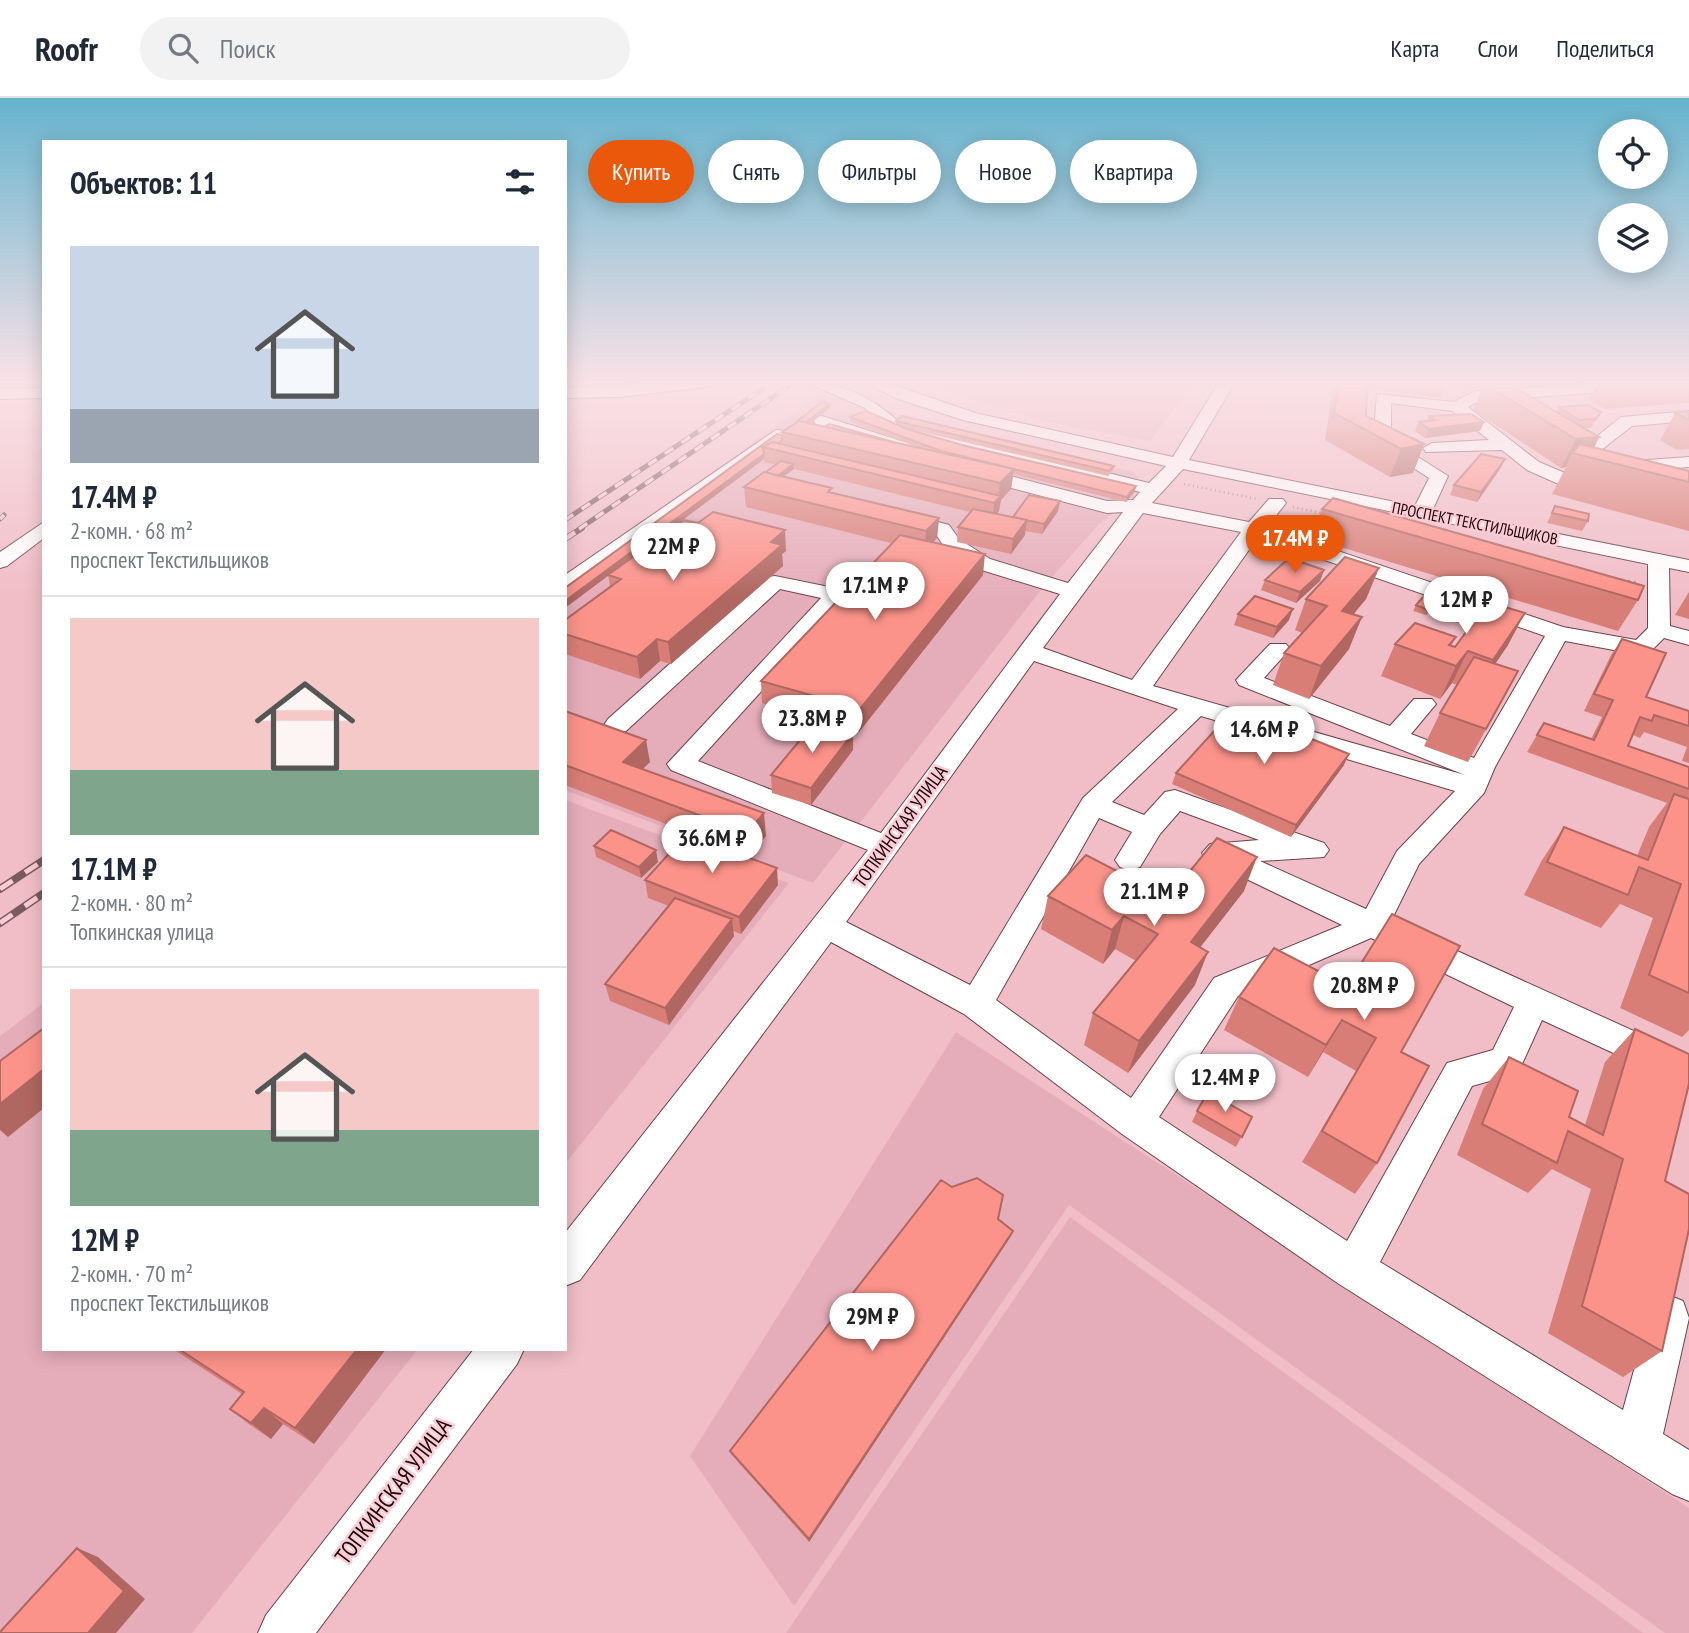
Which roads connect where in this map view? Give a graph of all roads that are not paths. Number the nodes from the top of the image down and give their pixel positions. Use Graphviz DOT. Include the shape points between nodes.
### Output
graph roads {
  1 [pos="750,454"];
  2 [pos="894,454"];
  3 [pos="911,454"];
  4 [pos="1018,454"];
  5 [pos="1071,454"];
  6 [pos="1179,454"];
  7 [pos="1401,454"];
  8 [pos="1517,454"];
  9 [pos="1585,454"];
  10 [pos="1592,454"];
  11 [pos="1593,461"];
  12 [pos="1689,462"];
  13 [pos="956,470"];
  14 [pos="1569,481"];
  15 [pos="1158,485"];
  16 [pos="1025,486"];
  17 [pos="1622,495"];
  18 [pos="1009,500"];
  19 [pos="1276,503"];
  20 [pos="880,513"];
  21 [pos="1421,513"];
  22 [pos="1254,528"];
  23 [pos="42,530"];
  24 [pos="1658,560"];
  25 [pos="0,562"];
  26 [pos="1689,566"];
  27 [pos="567,584"];
  28 [pos="1073,591"];
  29 [pos="1659,630"];
  30 [pos="1558,633"];
  31 [pos="1689,638"];
  32 [pos="1278,649"];
  33 [pos="1028,650"];
  34 [pos="1138,689"];
  35 [pos="1423,704"];
  36 [pos="1196,706"];
  37 [pos="617,724"];
  38 [pos="1396,735"];
  39 [pos="1478,779"];
  40 [pos="1093,805"];
  41 [pos="1149,828"];
  42 [pos="887,846"];
  43 [pos="1130,860"];
  44 [pos="1374,924"];
  45 [pos="826,925"];
  46 [pos="1534,1001"];
  47 [pos="976,1004"];
  48 [pos="1689,1073"];
  49 [pos="1136,1122"];
  50 [pos="567,1263"];
  51 [pos="1354,1270"];
  52 [pos="1677,1278"];
  53 [pos="500,1351"];
  54 [pos="1637,1445"];
  55 [pos="1689,1477"];
  56 [pos="284,1633"];
  1 -- 27 [label="street"];
  2 -- 3 [label="street" via="924,459"];
  4 -- 15 [label="street"];
  5 -- 15 [label="street"];
  6 -- 15 [label="street, ТОПКИНСКАЯ УЛИЦА"];
  7 -- 21 [label="street" via="1438,476"];
  8 -- 14 [label="street" via="1533,466"];
  9 -- 11 [label="street"];
  10 -- 11 [label="street"];
  11 -- 12 [label="street"];
  11 -- 14 [label="street"];
  13 -- 16 [label="street"];
  14 -- 17 [label="street"];
  15 -- 16 [label="street" via="1107,507"];
  15 -- 21 [label="street, ПРОСПЕКТ ТЕКСТИЛЬЩИКОВ"];
  15 -- 22 [label="street"];
  15 -- 28 [label="street, ТОПКИНСКАЯ УЛИЦА"];
  16 -- 18 [label="street"];
  19 -- 22 [label="street"];
  20 -- 28 [label="street" via="942,529 949,542 979,562"];
  21 -- 24 [label="street, ПРОСПЕКТ ТЕКСТИЛЬЩИКОВ"];
  22 -- 30 [label="street"];
  22 -- 34 [label="street"];
  23 -- 25 [label="street"];
  24 -- 26 [label="street, ПРОСПЕКТ ТЕКСТИЛЬЩИКОВ"];
  24 -- 29 [label="street"];
  28 -- 33 [label="street, ТОПКИНСКАЯ УЛИЦА"];
  29 -- 30 [label="street" via="1641,648"];
  29 -- 31 [label="street"];
  30 -- 39 [label="street"];
  32 -- 38 [label="street" via="1248,680"];
  33 -- 34 [label="street"];
  33 -- 42 [label="street, ТОПКИНСКАЯ УЛИЦА"];
  34 -- 36 [label="street"];
  35 -- 38 [label="street"];
  36 -- 39 [label="street"];
  36 -- 40 [label="street"];
  37 -- 42 [label="street" via="775,582 836,595 680,764"];
  38 -- 39 [label="street"];
  39 -- 44 [label="street" via="1407,858"];
  40 -- 41 [label="street"];
  40 -- 47 [label="street"];
  41 -- 43 [label="street"];
  41 -- 44 [label="street" via="1175,799 1314,850 1213,851"];
  42 -- 45 [label="street, ТОПКИНСКАЯ УЛИЦА"];
  44 -- 46 [label="street"];
  44 -- 49 [label="street" via="1226,987"];
  45 -- 47 [label="street"];
  45 -- 50 [label="street, ТОПКИНСКАЯ УЛИЦА"];
  46 -- 48 [label="street"];
  46 -- 51 [label="street" via="1505,1062 1460,1074"];
  47 -- 49 [label="street"];
  49 -- 51 [label="street"];
  51 -- 54 [label="street"];
  52 -- 54 [label="street"];
  53 -- 56 [label="street, ТОПКИНСКАЯ УЛИЦА"];
  54 -- 55 [label="street"];
}
